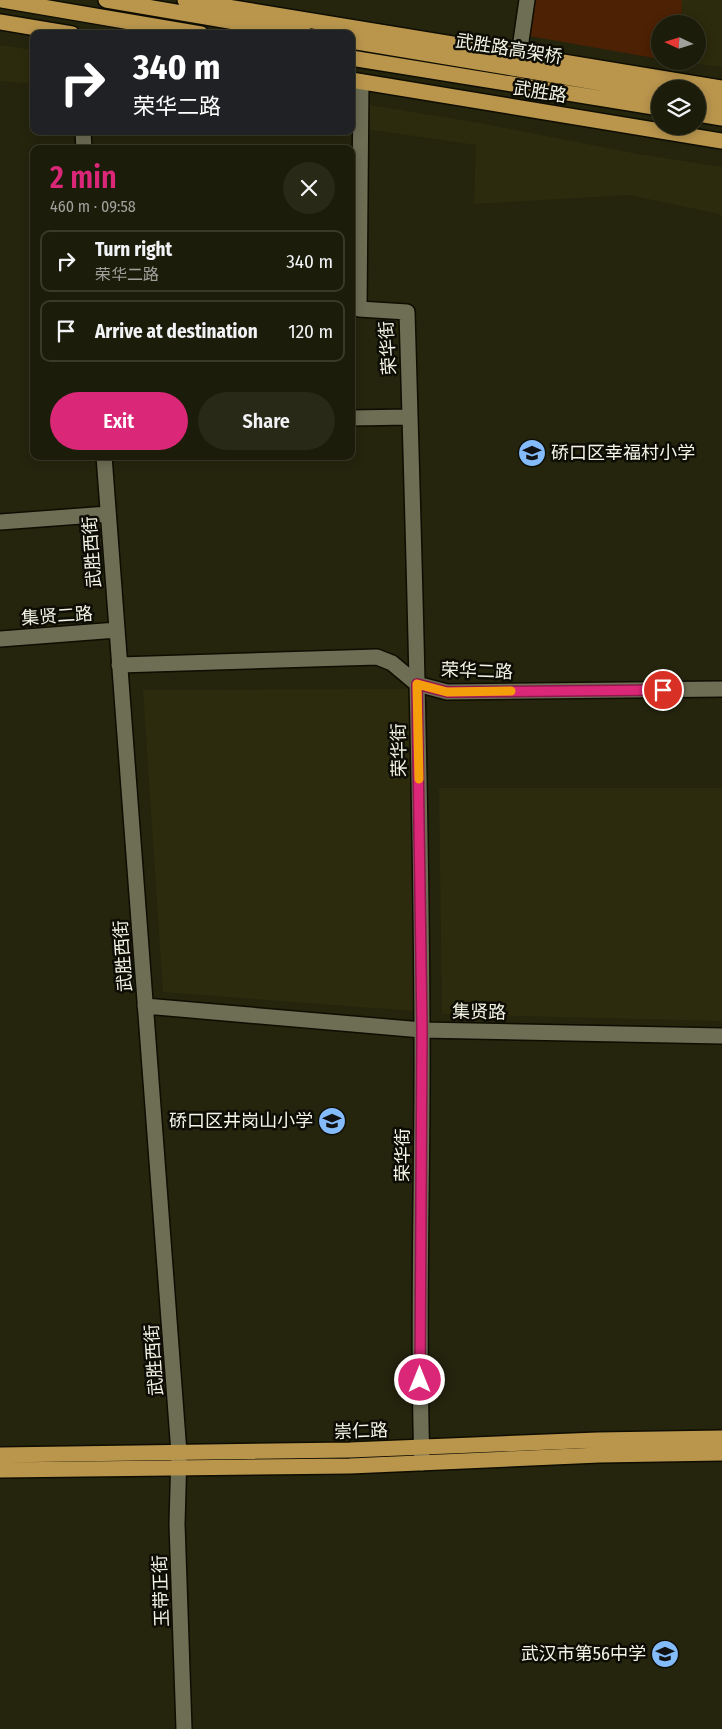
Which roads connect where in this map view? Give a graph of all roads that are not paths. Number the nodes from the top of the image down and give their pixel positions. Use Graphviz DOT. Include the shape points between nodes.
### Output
graph roads {
  1 [pos="2,0"];
  2 [pos="106,0"];
  3 [pos="185,0"];
  4 [pos="526,0"];
  5 [pos="0,22"];
  6 [pos="48,30"];
  7 [pos="177,30"];
  8 [pos="282,30"];
  9 [pos="355,42"];
  10 [pos="519,55"];
  11 [pos="355,59"];
  12 [pos="356,81"];
  13 [pos="722,88"];
  14 [pos="651,91"];
  15 [pos="706,100"];
  16 [pos="722,103"];
  17 [pos="651,107"];
  18 [pos="706,115"];
  19 [pos="722,118"];
  20 [pos="722,141"];
  21 [pos="355,309"];
  22 [pos="410,417"];
  23 [pos="355,418"];
  24 [pos="104,460"];
  25 [pos="108,514"];
  26 [pos="0,522"];
  27 [pos="117,630"];
  28 [pos="0,639"];
  29 [pos="120,664"];
  30 [pos="417,684"];
  31 [pos="722,689"];
  32 [pos="145,1006"];
  33 [pos="422,1030"];
  34 [pos="722,1036"];
  35 [pos="722,1438"];
  36 [pos="722,1453"];
  37 [pos="0,1455"];
  38 [pos="422,1455"];
  39 [pos="180,1460"];
  40 [pos="0,1470"];
  41 [pos="184,1729"];
  1 -- 7 [label="main road"];
  2 -- 8 [label="main road"];
  3 -- 10 [label="main road, 武胜路"];
  4 -- 10 [label="street"];
  5 -- 6 [label="main road"];
  9 -- 14 [label="main road, 武胜路高架桥"];
  10 -- 13 [label="main road, 武胜路"];
  11 -- 17 [label="main road, 武胜路高架桥"];
  12 -- 20 [label="main road, 武胜路"];
  12 -- 21 [label="street, 荣华街"];
  15 -- 16 [label="main road"];
  18 -- 19 [label="main road"];
  21 -- 22 [label="street, 荣华街" via="407,312"];
  22 -- 23 [label="street"];
  22 -- 30 [label="street, 荣华街"];
  24 -- 25 [label="street, 武胜西街"];
  25 -- 26 [label="street"];
  25 -- 27 [label="street, 武胜西街"];
  27 -- 28 [label="street, 集贤二路"];
  27 -- 29 [label="street, 武胜西街"];
  29 -- 30 [label="street, 荣华二路" via="377,657 392,663"];
  29 -- 32 [label="street, 武胜西街"];
  30 -- 31 [label="street, 荣华二路" via="447,692"];
  30 -- 33 [label="street, 荣华街"];
  32 -- 33 [label="street, 集贤路"];
  32 -- 39 [label="street, 武胜西街"];
  33 -- 34 [label="street, 集贤路"];
  33 -- 38 [label="street, 荣华街"];
  35 -- 38 [label="main road, 崇仁路" via="598,1440"];
  36 -- 38 [label="main road, 崇仁路"];
  37 -- 39 [label="main road, 崇仁路"];
  38 -- 39 [label="main road, 崇仁路" via="350,1450"];
  39 -- 40 [label="main road, 崇仁路"];
  39 -- 41 [label="street, 玉带正街" via="177,1524"];
}
